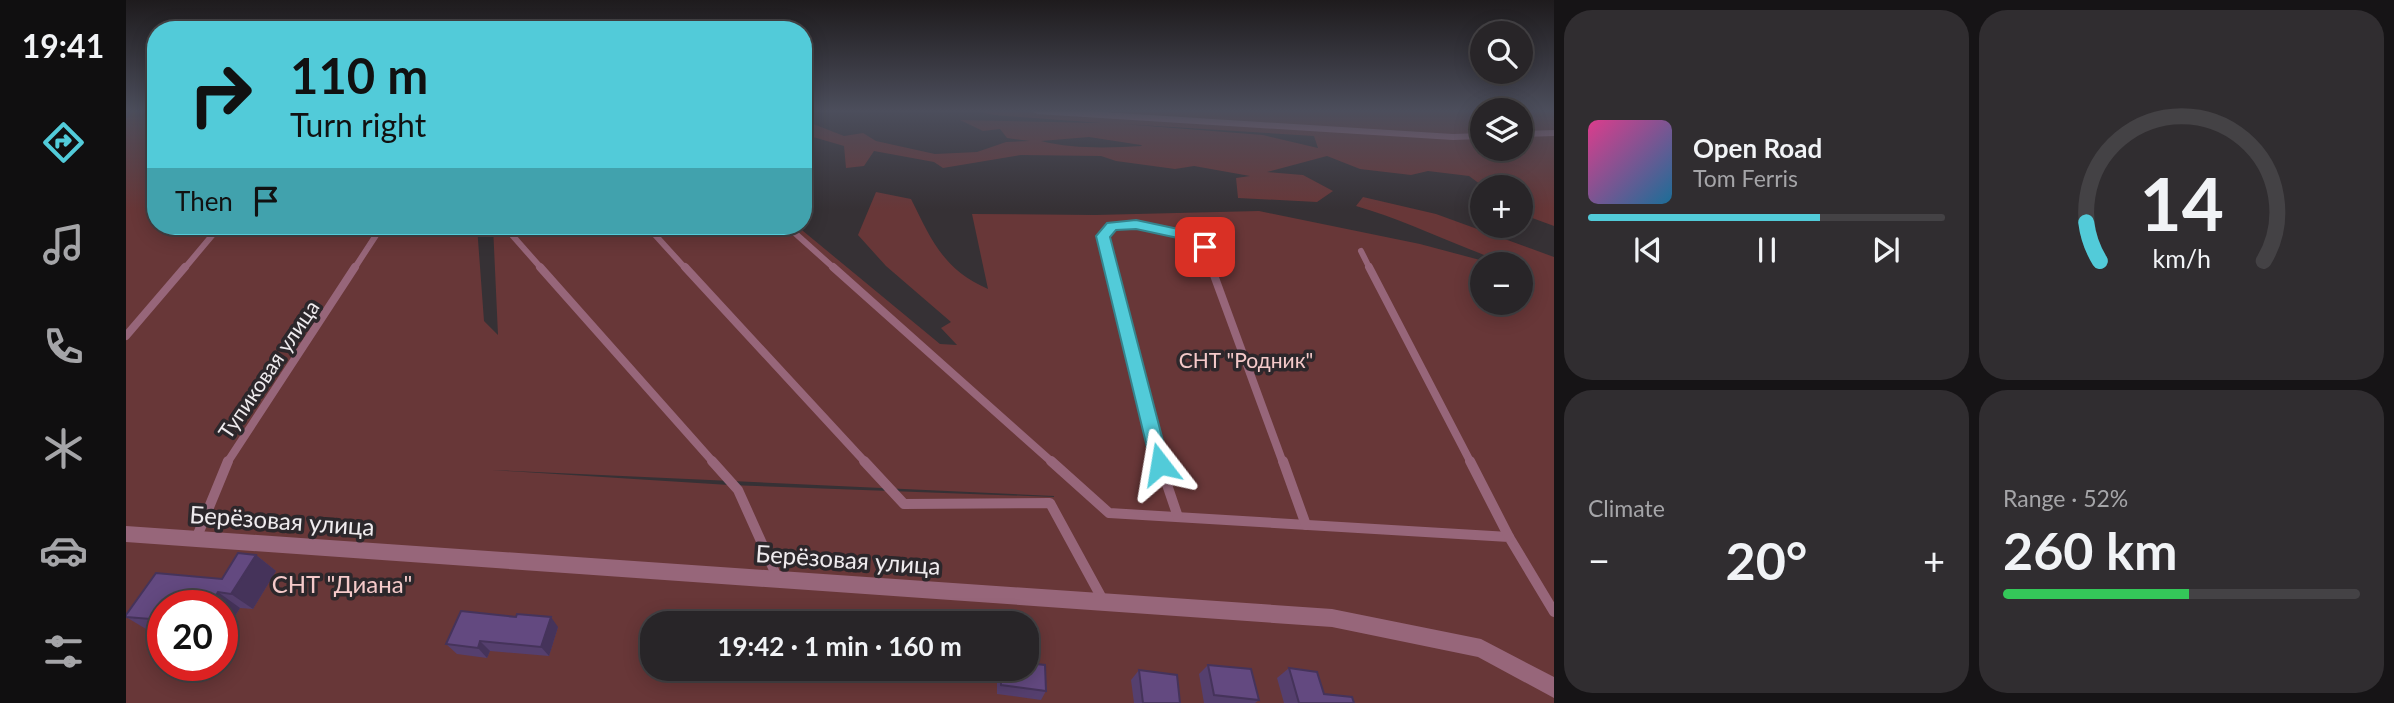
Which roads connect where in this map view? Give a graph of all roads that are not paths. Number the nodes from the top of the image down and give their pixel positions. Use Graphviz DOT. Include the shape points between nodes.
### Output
graph roads {
  1 [pos="211,235"];
  2 [pos="376,235"];
  3 [pos="513,235"];
  4 [pos="655,235"];
  5 [pos="797,235"];
  6 [pos="1361,251"];
  7 [pos="126,336"];
  8 [pos="1178,517"];
  9 [pos="1306,525"];
  10 [pos="126,534"];
  11 [pos="1509,537"];
  12 [pos="196,539"];
  13 [pos="778,579"];
  14 [pos="1104,602"];
  15 [pos="1554,612"];
  16 [pos="1554,688"];
  1 -- 7 [label="lane"];
  2 -- 12 [label="lane, Тупиковая улица" via="228,460"];
  3 -- 13 [label="lane" via="738,490"];
  4 -- 14 [label="lane" via="904,504 1050,503"];
  5 -- 8 [label="lane" via="1109,513"];
  6 -- 11 [label="lane"];
  8 -- 9 [label="lane"];
  8 -- 9 [label="lane" via="1160,464 1103,236 1112,226 1136,224 1192,236 1205,247"];
  9 -- 11 [label="lane"];
  10 -- 12 [label="street, Берёзовая улица"];
  11 -- 15 [label="lane"];
  12 -- 13 [label="street, Берёзовая улица"];
  13 -- 14 [label="street, Берёзовая улица"];
  14 -- 16 [label="street, Берёзовая улица" via="1332,618 1481,648"];
}
